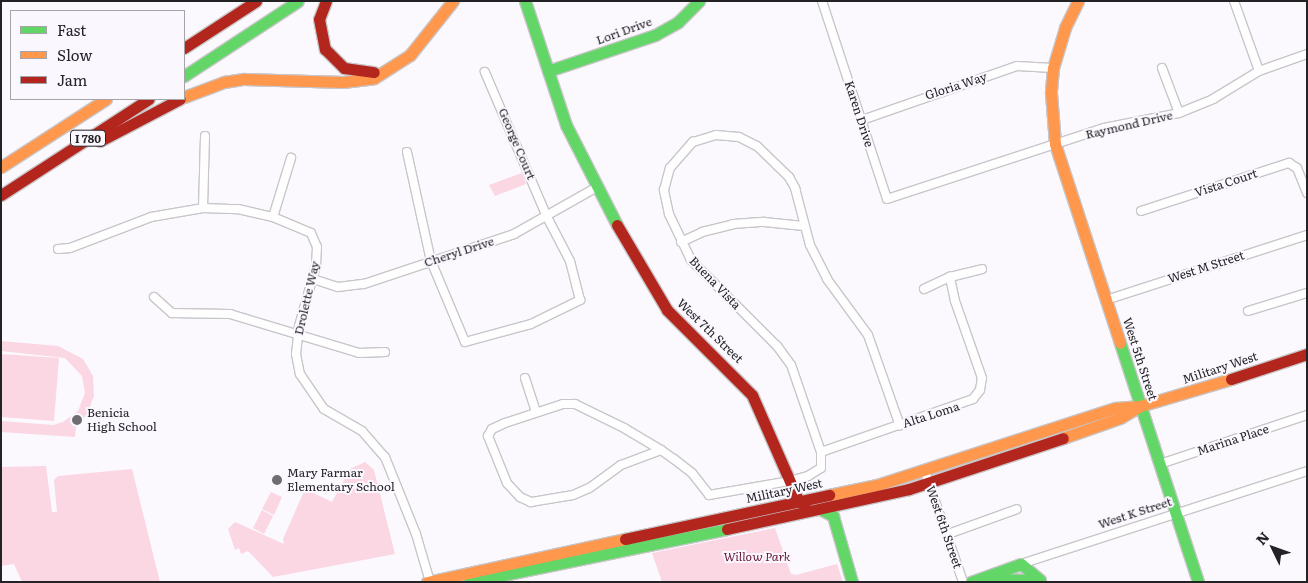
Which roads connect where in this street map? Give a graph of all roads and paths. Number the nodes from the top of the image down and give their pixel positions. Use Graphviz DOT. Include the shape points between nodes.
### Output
graph roads {
  1 [pos="242,1"];
  2 [pos="256,1"];
  3 [pos="298,1"];
  4 [pos="326,1"];
  5 [pos="453,1"];
  6 [pos="526,1"];
  7 [pos="699,1"];
  8 [pos="822,1"];
  9 [pos="1078,1"];
  10 [pos="1234,1"];
  11 [pos="185,46"];
  12 [pos="185,46"];
  13 [pos="1307,54"];
  14 [pos="396,65"];
  15 [pos="1053,68"];
  16 [pos="1162,68"];
  17 [pos="548,71"];
  18 [pos="1259,71"];
  19 [pos="485,72"];
  20 [pos="185,75"];
  21 [pos="185,97"];
  22 [pos="104,100"];
  23 [pos="146,100"];
  24 [pos="178,100"];
  25 [pos="1179,113"];
  26 [pos="862,120"];
  27 [pos="205,136"];
  28 [pos="1055,144"];
  29 [pos="408,152"];
  30 [pos="291,158"];
  31 [pos="1,167"];
  32 [pos="27,178"];
  33 [pos="597,187"];
  34 [pos="915,190"];
  35 [pos="1307,193"];
  36 [pos="1,194"];
  37 [pos="203,208"];
  38 [pos="1141,211"];
  39 [pos="273,217"];
  40 [pos="547,217"];
  41 [pos="804,226"];
  42 [pos="1307,234"];
  43 [pos="681,242"];
  44 [pos="58,249"];
  45 [pos="431,261"];
  46 [pos="982,269"];
  47 [pos="950,277"];
  48 [pos="313,279"];
  49 [pos="924,289"];
  50 [pos="1307,293"];
  51 [pos="154,297"];
  52 [pos="1106,300"];
  53 [pos="1248,311"];
  54 [pos="297,335"];
  55 [pos="384,352"];
  56 [pos="1307,354"];
  57 [pos="525,378"];
  58 [pos="1140,406"];
  59 [pos="536,412"];
  60 [pos="1307,415"];
  61 [pos="900,426"];
  62 [pos="661,450"];
  63 [pos="822,452"];
  64 [pos="1160,464"];
  65 [pos="1307,471"];
  66 [pos="925,472"];
  67 [pos="789,481"];
  68 [pos="929,483"];
  69 [pos="799,502"];
  70 [pos="1017,509"];
  71 [pos="823,510"];
  72 [pos="1176,514"];
  73 [pos="948,534"];
  74 [pos="1036,559"];
  75 [pos="1021,564"];
  76 [pos="975,581"];
  77 [pos="1044,581"];
  78 [pos="429,582"];
  79 [pos="469,582"];
  80 [pos="852,582"];
  81 [pos="962,582"];
  82 [pos="1198,582"];
  1 -- 11 [label="main road"];
  2 -- 12 [label="main road"];
  3 -- 20 [label="main road"];
  4 -- 14 [label="main road" via="319,19 319,31 325,49 334,61 344,68 366,72"];
  5 -- 14 [label="main road" via="423,42"];
  6 -- 17 [label="main road, West 7th Street"];
  7 -- 17 [label="main road, Lori Drive" via="678,22 655,35"];
  8 -- 26 [label="street, Karen Drive"];
  9 -- 15 [label="main road, West 5th Street" via="1064,28"];
  10 -- 18 [label="street"];
  13 -- 18 [label="street, Raymond Drive"];
  14 -- 21 [label="main road" via="374,78 358,81 244,80 224,82"];
  15 -- 26 [label="street, Gloria Way" via="1018,66"];
  15 -- 28 [label="main road, West 5th Street" via="1051,93"];
  16 -- 25 [label="street"];
  17 -- 33 [label="main road, West 7th Street" via="566,125"];
  18 -- 25 [label="street, Raymond Drive" via="1213,99"];
  19 -- 40 [label="street, George Court"];
  22 -- 31 [label="main road, I 780"];
  23 -- 32 [label="main road, I 780"];
  24 -- 32 [label="main road"];
  25 -- 28 [label="street, Raymond Drive" via="1104,128"];
  26 -- 34 [label="street, Karen Drive" via="887,199"];
  27 -- 37 [label="street"];
  28 -- 34 [label="street, Raymond Drive"];
  28 -- 52 [label="main road, West 5th Street"];
  29 -- 45 [label="street"];
  30 -- 39 [label="street"];
  32 -- 36 [label="main road, I 780"];
  33 -- 40 [label="street, Cheryl Drive"];
  33 -- 67 [label="main road, West 7th Street" via="667,310 752,395"];
  35 -- 38 [label="street, Vista Court" via="1293,165 1283,164"];
  37 -- 39 [label="street, Drolette Way" via="238,209"];
  37 -- 44 [label="street, Drolette Way" via="151,217 70,248"];
  39 -- 48 [label="street, Drolette Way" via="303,228 315,238"];
  40 -- 45 [label="street, Cheryl Drive" via="514,234"];
  40 -- 45 [label="street, George Court" via="570,261 580,300 531,324 465,342"];
  41 -- 43 [label="street" via="764,222 733,224 702,232"];
  41 -- 43 [label="street, Buena Vista" via="795,188 781,167 748,141 716,135 705,137 685,149 665,179 665,200"];
  41 -- 61 [label="street, Buena Vista" via="827,279 868,336"];
  42 -- 52 [label="street, West M Street"];
  43 -- 63 [label="street, Buena Vista" via="698,268 787,359 802,390"];
  45 -- 48 [label="street, Cheryl Drive" via="349,288"];
  46 -- 47 [label="street"];
  47 -- 49 [label="street"];
  47 -- 61 [label="street, Alta Loma" via="982,378 980,390 963,405"];
  48 -- 54 [label="street, Drolette Way"];
  50 -- 53 [label="street"];
  51 -- 54 [label="street" via="172,313 230,314"];
  52 -- 58 [label="main road, West 5th Street"];
  54 -- 55 [label="street" via="359,353"];
  54 -- 78 [label="street, Drolette Way" via="297,365 308,390 324,409 368,436 385,457 416,534"];
  56 -- 58 [label="main road, Military West"];
  57 -- 59 [label="street"];
  58 -- 64 [label="main road, West 5th Street"];
  58 -- 66 [label="main road, Military West" via="1116,408"];
  58 -- 68 [label="main road, Military West" via="1120,418"];
  59 -- 62 [label="street" via="563,404 581,406"];
  59 -- 62 [label="street" via="496,426 488,436 507,483 520,497 531,502 572,495 589,488 622,465"];
  60 -- 64 [label="street, Marina Place"];
  61 -- 63 [label="street, Alta Loma"];
  62 -- 67 [label="street" via="692,473 709,495"];
  63 -- 67 [label="street" via="822,465 818,472"];
  64 -- 72 [label="main road, West 5th Street"];
  65 -- 72 [label="street, West K Street"];
  66 -- 68 [label="street, West 6th Street"];
  66 -- 69 [label="main road, Military West"];
  67 -- 69 [label="main road, West 7th Street"];
  68 -- 71 [label="main road, Military West"];
  68 -- 73 [label="street, West 6th Street"];
  69 -- 71 [label="main road"];
  69 -- 78 [label="main road, Military West"];
  70 -- 73 [label="street"];
  71 -- 79 [label="main road, Military West"];
  71 -- 80 [label="main road" via="833,516"];
  72 -- 74 [label="street, West K Street"];
  72 -- 82 [label="main road, West 5th Street"];
  73 -- 81 [label="street, West 6th Street"];
  74 -- 75 [label="street, West K Street"];
  74 -- 77 [label="street"];
  75 -- 76 [label="main road, West K Street"];
  75 -- 77 [label="main road"];
  76 -- 77 [label="main road"];
}
